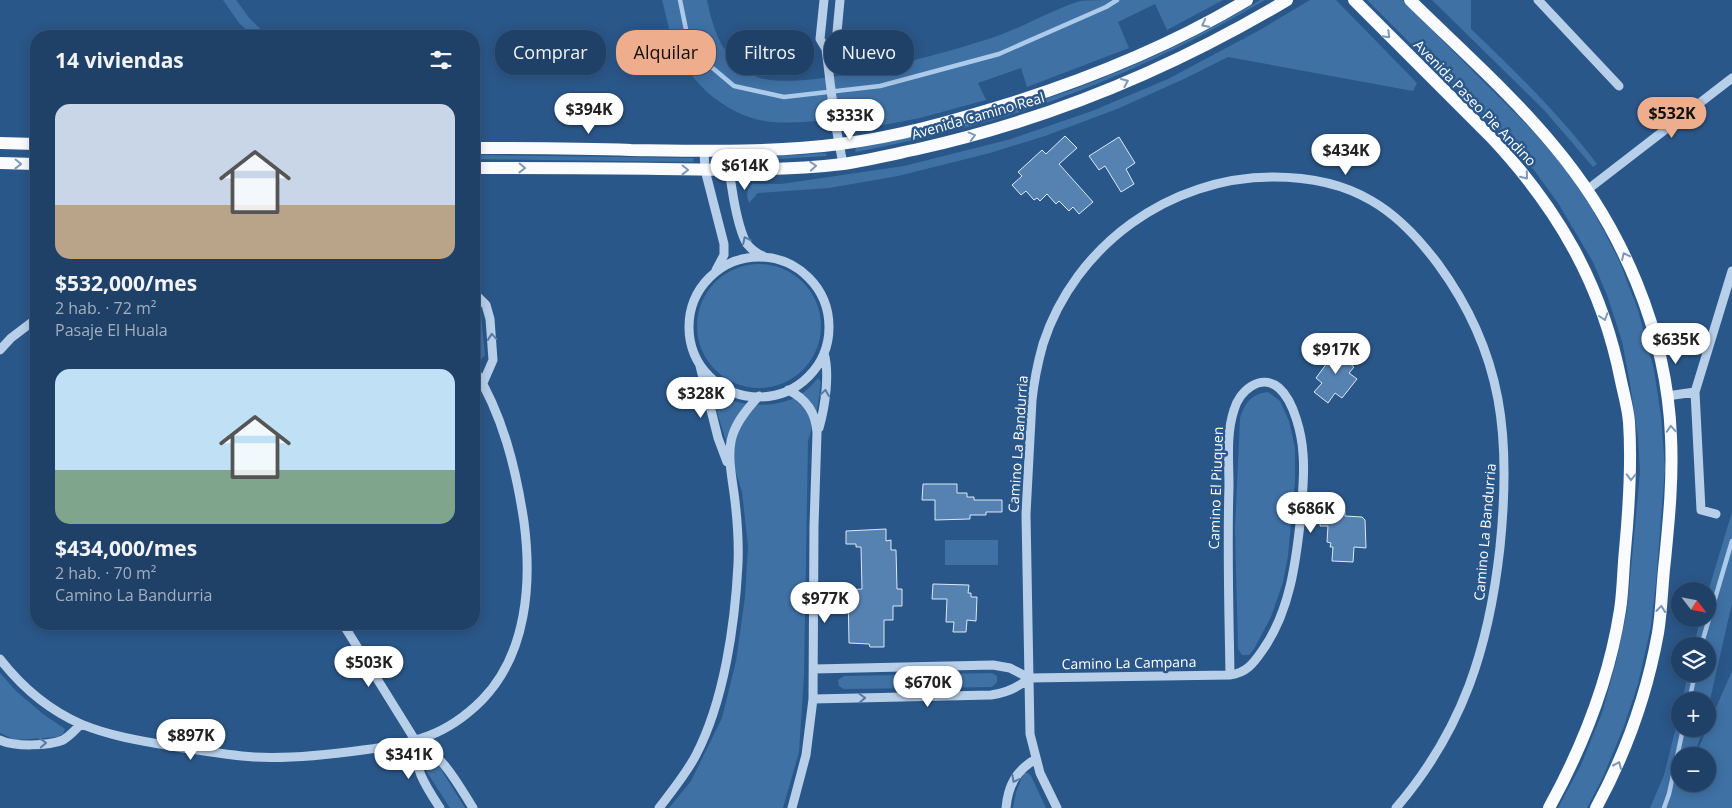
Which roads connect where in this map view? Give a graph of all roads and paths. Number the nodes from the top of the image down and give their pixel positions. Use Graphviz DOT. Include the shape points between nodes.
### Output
graph roads {
  1 [pos="824,0"];
  2 [pos="840,0"];
  3 [pos="1247,0"];
  4 [pos="1287,0"];
  5 [pos="1354,0"];
  6 [pos="1410,0"];
  7 [pos="1538,0"];
  8 [pos="837,30"];
  9 [pos="824,46"];
  10 [pos="828,75"];
  11 [pos="1732,78"];
  12 [pos="1619,86"];
  13 [pos="0,144"];
  14 [pos="30,144"];
  15 [pos="838,144"];
  16 [pos="480,148"];
  17 [pos="704,151"];
  18 [pos="727,151"];
  19 [pos="0,164"];
  20 [pos="30,164"];
  21 [pos="843,164"];
  22 [pos="480,168"];
  23 [pos="705,170"];
  24 [pos="729,170"];
  25 [pos="1586,190"];
  26 [pos="765,257"];
  27 [pos="1732,271"];
  28 [pos="713,274"];
  29 [pos="480,299"];
  30 [pos="30,324"];
  31 [pos="0,350"];
  32 [pos="824,353"];
  33 [pos="699,362"];
  34 [pos="480,378"];
  35 [pos="483,383"];
  36 [pos="788,390"];
  37 [pos="1696,392"];
  38 [pos="759,396"];
  39 [pos="1667,396"];
  40 [pos="817,433"];
  41 [pos="729,467"];
  42 [pos="1716,514"];
  43 [pos="347,630"];
  44 [pos="0,659"];
  45 [pos="814,669"];
  46 [pos="1230,675"];
  47 [pos="1029,678"];
  48 [pos="813,699"];
  49 [pos="81,724"];
  50 [pos="0,740"];
  51 [pos="415,740"];
  52 [pos="1036,759"];
  53 [pos="440,808"];
  54 [pos="473,808"];
  55 [pos="659,808"];
  56 [pos="792,808"];
  57 [pos="1006,808"];
  58 [pos="1057,808"];
  59 [pos="1396,808"];
  60 [pos="1549,808"];
  61 [pos="1596,808"];
  1 -- 9 [label="street" via="820,39"];
  2 -- 8 [label="street"];
  3 -- 15 [label="main road, Avenida Camino Real, one-way" via="1166,43 1057,88 931,126"];
  21 -- 4 [label="main road, Avenida Camino Real, one-way" via="942,144 1080,101 1196,50"];
  5 -- 60 [label="main road, Avenida Paseo Pie Andino, one-way" via="1490,136 1543,198 1567,235 1588,277 1616,357 1629,420 1631,478 1620,610 1590,724"];
  6 -- 25 [label="main road, Avenida Paseo Pie Andino" via="1534,123 1556,147"];
  7 -- 12 [label="street"];
  10 -- 15 [label="street"];
  11 -- 25 [label="street"];
  13 -- 14 [label="main road"];
  15 -- 18 [label="main road, Avenida Camino Real"];
  15 -- 21 [label="street"];
  16 -- 17 [label="main road, Avenida Camino Real"];
  17 -- 18 [label="main road, Avenida Camino Real"];
  17 -- 23 [label="street"];
  18 -- 24 [label="street"];
  19 -- 20 [label="main road, one-way"];
  24 -- 21 [label="main road, Avenida Camino Real, one-way"];
  22 -- 23 [label="main road, Avenida Camino Real, one-way"];
  23 -- 24 [label="main road, Avenida Camino Real"];
  23 -- 28 [label="street" via="724,244 722,260"];
  26 -- 24 [label="street, one-way" via="750,248 744,236"];
  39 -- 25 [label="main road, Avenida Paseo Pie Andino, one-way" via="1654,331 1635,278"];
  26 -- 28 [label="street" via="743,259"];
  26 -- 32 [label="street" via="798,269 819,290 829,318"];
  27 -- 37 [label="street"];
  28 -- 33 [label="street" via="695,300 691,316 690,332"];
  35 -- 29 [label="street, one-way" via="493,360 490,318 486,305"];
  30 -- 31 [label="street"];
  32 -- 36 [label="street" via="813,371"];
  40 -- 32 [label="street, one-way" via="827,377"];
  33 -- 38 [label="street" via="712,378 729,390"];
  33 -- 41 [label="street" via="718,438"];
  34 -- 35 [label="street"];
  35 -- 51 [label="street" via="507,443 520,496 528,572 525,607 516,643 492,688 458,720 430,736"];
  36 -- 38 [label="street"];
  36 -- 40 [label="street" via="809,406"];
  37 -- 39 [label="street"];
  37 -- 42 [label="street" via="1701,510"];
  38 -- 41 [label="street" via="735,429"];
  61 -- 39 [label="main road, Avenida Paseo Pie Andino, one-way" via="1637,716 1658,631 1671,500"];
  40 -- 45 [label="street"];
  41 -- 55 [label="street" via="737,517 738,565 726,665 696,756"];
  43 -- 51 [label="street"];
  44 -- 49 [label="street" via="37,697"];
  45 -- 47 [label="street, Camino La Campana" via="993,665 1010,668"];
  45 -- 48 [label="street"];
  46 -- 46 [label="street, Camino El Piuquen" via="1251,666 1276,627 1288,593 1297,548 1303,490 1302,442 1296,418 1283,393 1275,385 1264,383 1249,387 1238,399 1230,432 1227,544"];
  46 -- 47 [label="street, Camino La Campana"];
  48 -- 47 [label="street, one-way" via="991,695 1011,690"];
  47 -- 52 [label="street, Camino La Bandurria" via="1030,734"];
  47 -- 59 [label="street, Camino La Bandurria" via="1026,514 1032,400 1043,344 1070,288 1095,256 1122,230 1152,210 1187,193 1225,182 1263,177 1315,181 1348,189 1374,202 1400,222 1430,254 1454,289 1472,321 1491,370 1504,434 1498,569 1479,660 1441,745"];
  48 -- 56 [label="street" via="806,755"];
  50 -- 49 [label="street, one-way" via="18,745 56,742 66,738"];
  49 -- 51 [label="street" via="128,738 254,757 328,754"];
  51 -- 53 [label="street" via="422,780"];
  51 -- 54 [label="street" via="447,767"];
  52 -- 57 [label="street, one-way" via="1016,775"];
  52 -- 58 [label="street, Camino La Bandurria"];
}
